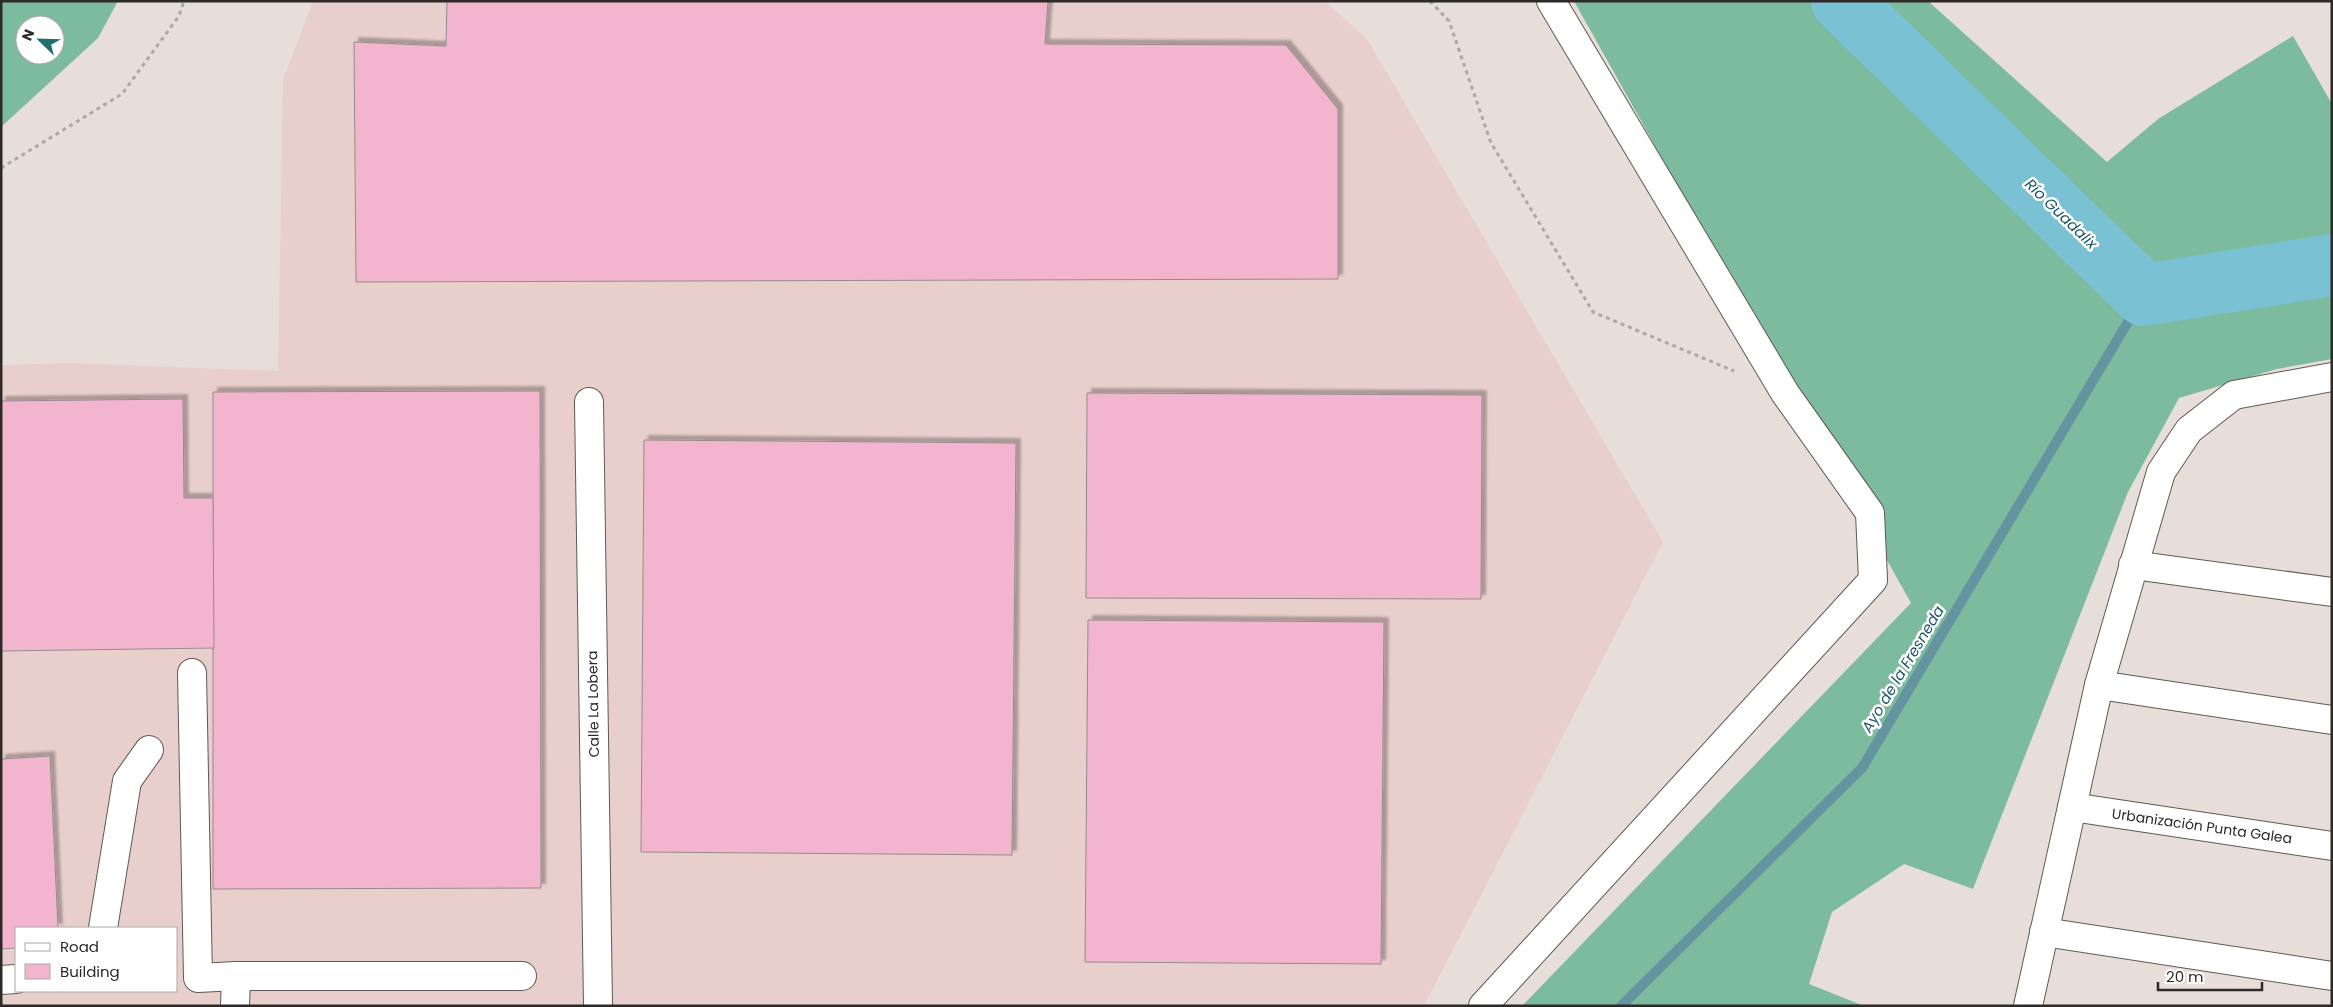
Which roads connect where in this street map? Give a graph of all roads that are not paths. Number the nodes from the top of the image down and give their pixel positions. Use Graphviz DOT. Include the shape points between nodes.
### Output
graph roads {
  1 [pos="1551,1"];
  2 [pos="2332,377"];
  3 [pos="589,402"];
  4 [pos="2133,565"];
  5 [pos="2332,592"];
  6 [pos="192,673"];
  7 [pos="2100,685"];
  8 [pos="2332,720"];
  9 [pos="149,750"];
  10 [pos="2072,807"];
  11 [pos="2332,846"];
  12 [pos="103,927"];
  13 [pos="2044,932"];
  14 [pos="236,976"];
  15 [pos="522,976"];
  16 [pos="2332,976"];
  17 [pos="15,979"];
  18 [pos="1,980"];
  19 [pos="235,1006"];
  20 [pos="598,1006"];
  21 [pos="1483,1006"];
  22 [pos="2028,1006"];
  1 -- 21 [label="street" via="1786,393 1870,513 1873,580"];
  2 -- 4 [label="street" via="2234,395 2189,430 2161,472"];
  3 -- 20 [label="street, Calle La Lobera"];
  4 -- 5 [label="street"];
  4 -- 7 [label="street"];
  6 -- 14 [label="street" via="198,978"];
  7 -- 8 [label="street"];
  7 -- 10 [label="street"];
  9 -- 12 [label="street" via="127,782"];
  10 -- 11 [label="street, Urbanización Punta Galea"];
  10 -- 13 [label="street"];
  13 -- 16 [label="street"];
  13 -- 22 [label="street"];
  14 -- 15 [label="street"];
  14 -- 19 [label="street"];
  17 -- 18 [label="street"];
}
